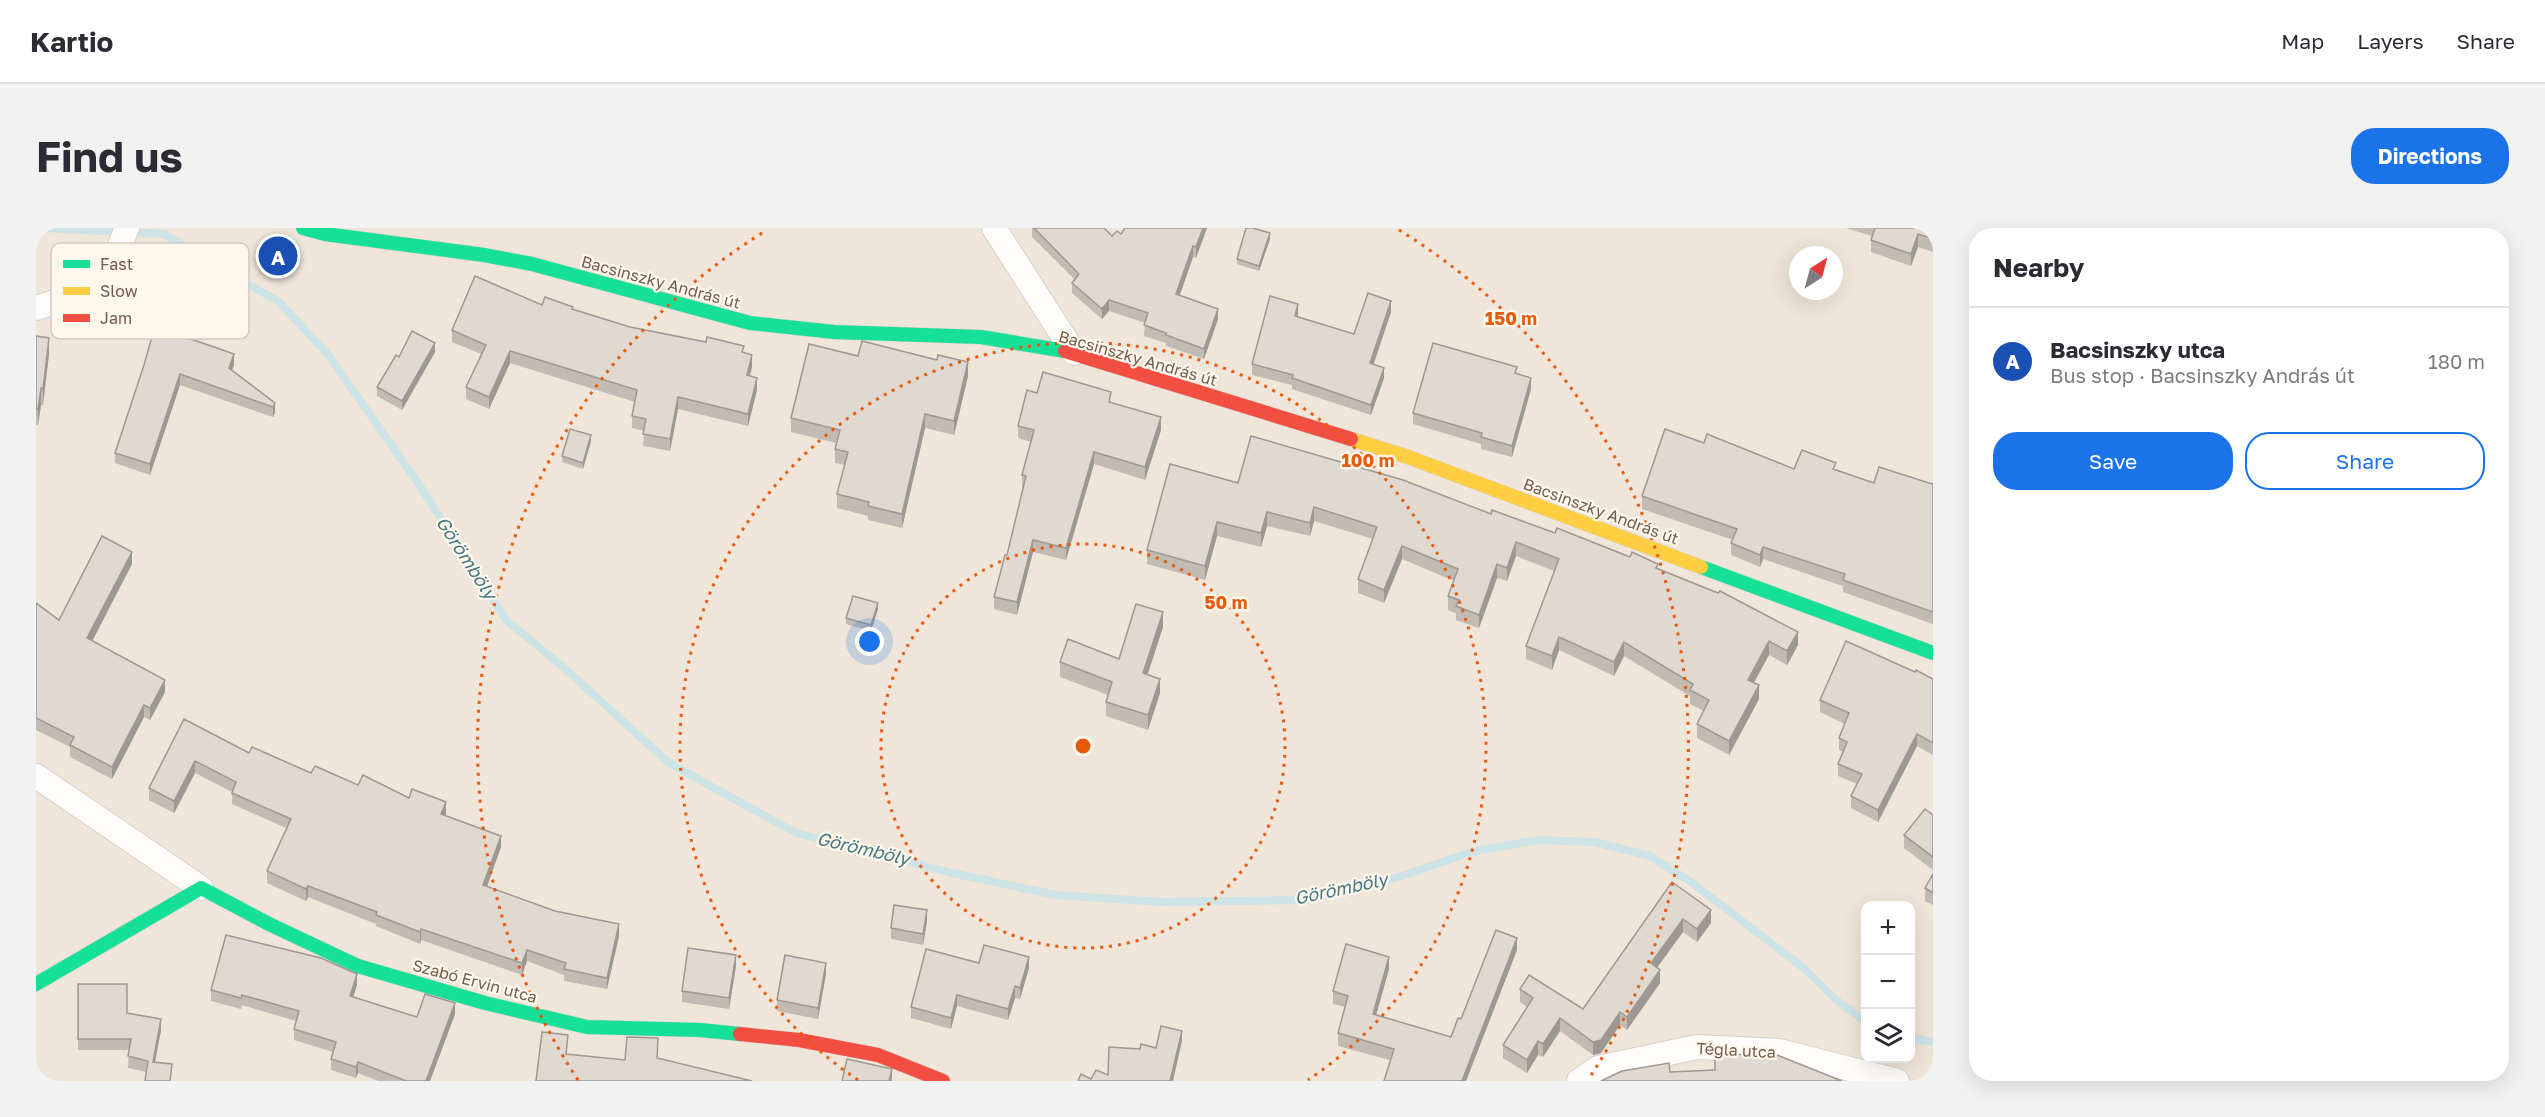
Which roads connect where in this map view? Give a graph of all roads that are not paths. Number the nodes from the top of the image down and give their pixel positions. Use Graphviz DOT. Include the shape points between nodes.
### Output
graph roads {
  1 [pos="127,228"];
  2 [pos="303,228"];
  3 [pos="994,228"];
  4 [pos="121,243"];
  5 [pos="51,303"];
  6 [pos="36,308"];
  7 [pos="1074,353"];
  8 [pos="1933,653"];
  9 [pos="36,776"];
  10 [pos="201,888"];
  11 [pos="36,984"];
  12 [pos="943,1081"];
  13 [pos="1579,1081"];
  14 [pos="1897,1081"];
  1 -- 4 [label="street"];
  2 -- 7 [label="street, Bacsinszky András út" via="532,264 750,323 834,332 981,337"];
  3 -- 7 [label="street"];
  5 -- 6 [label="street"];
  7 -- 8 [label="street, Bacsinszky András út" via="1408,457"];
  9 -- 10 [label="street"];
  10 -- 11 [label="street"];
  10 -- 12 [label="street, Szabó Ervin utca" via="358,966 485,1003 587,1027 700,1030 799,1040 878,1055"];
  13 -- 14 [label="street, Tégla utca" via="1598,1068 1697,1047 1779,1051"];
}
